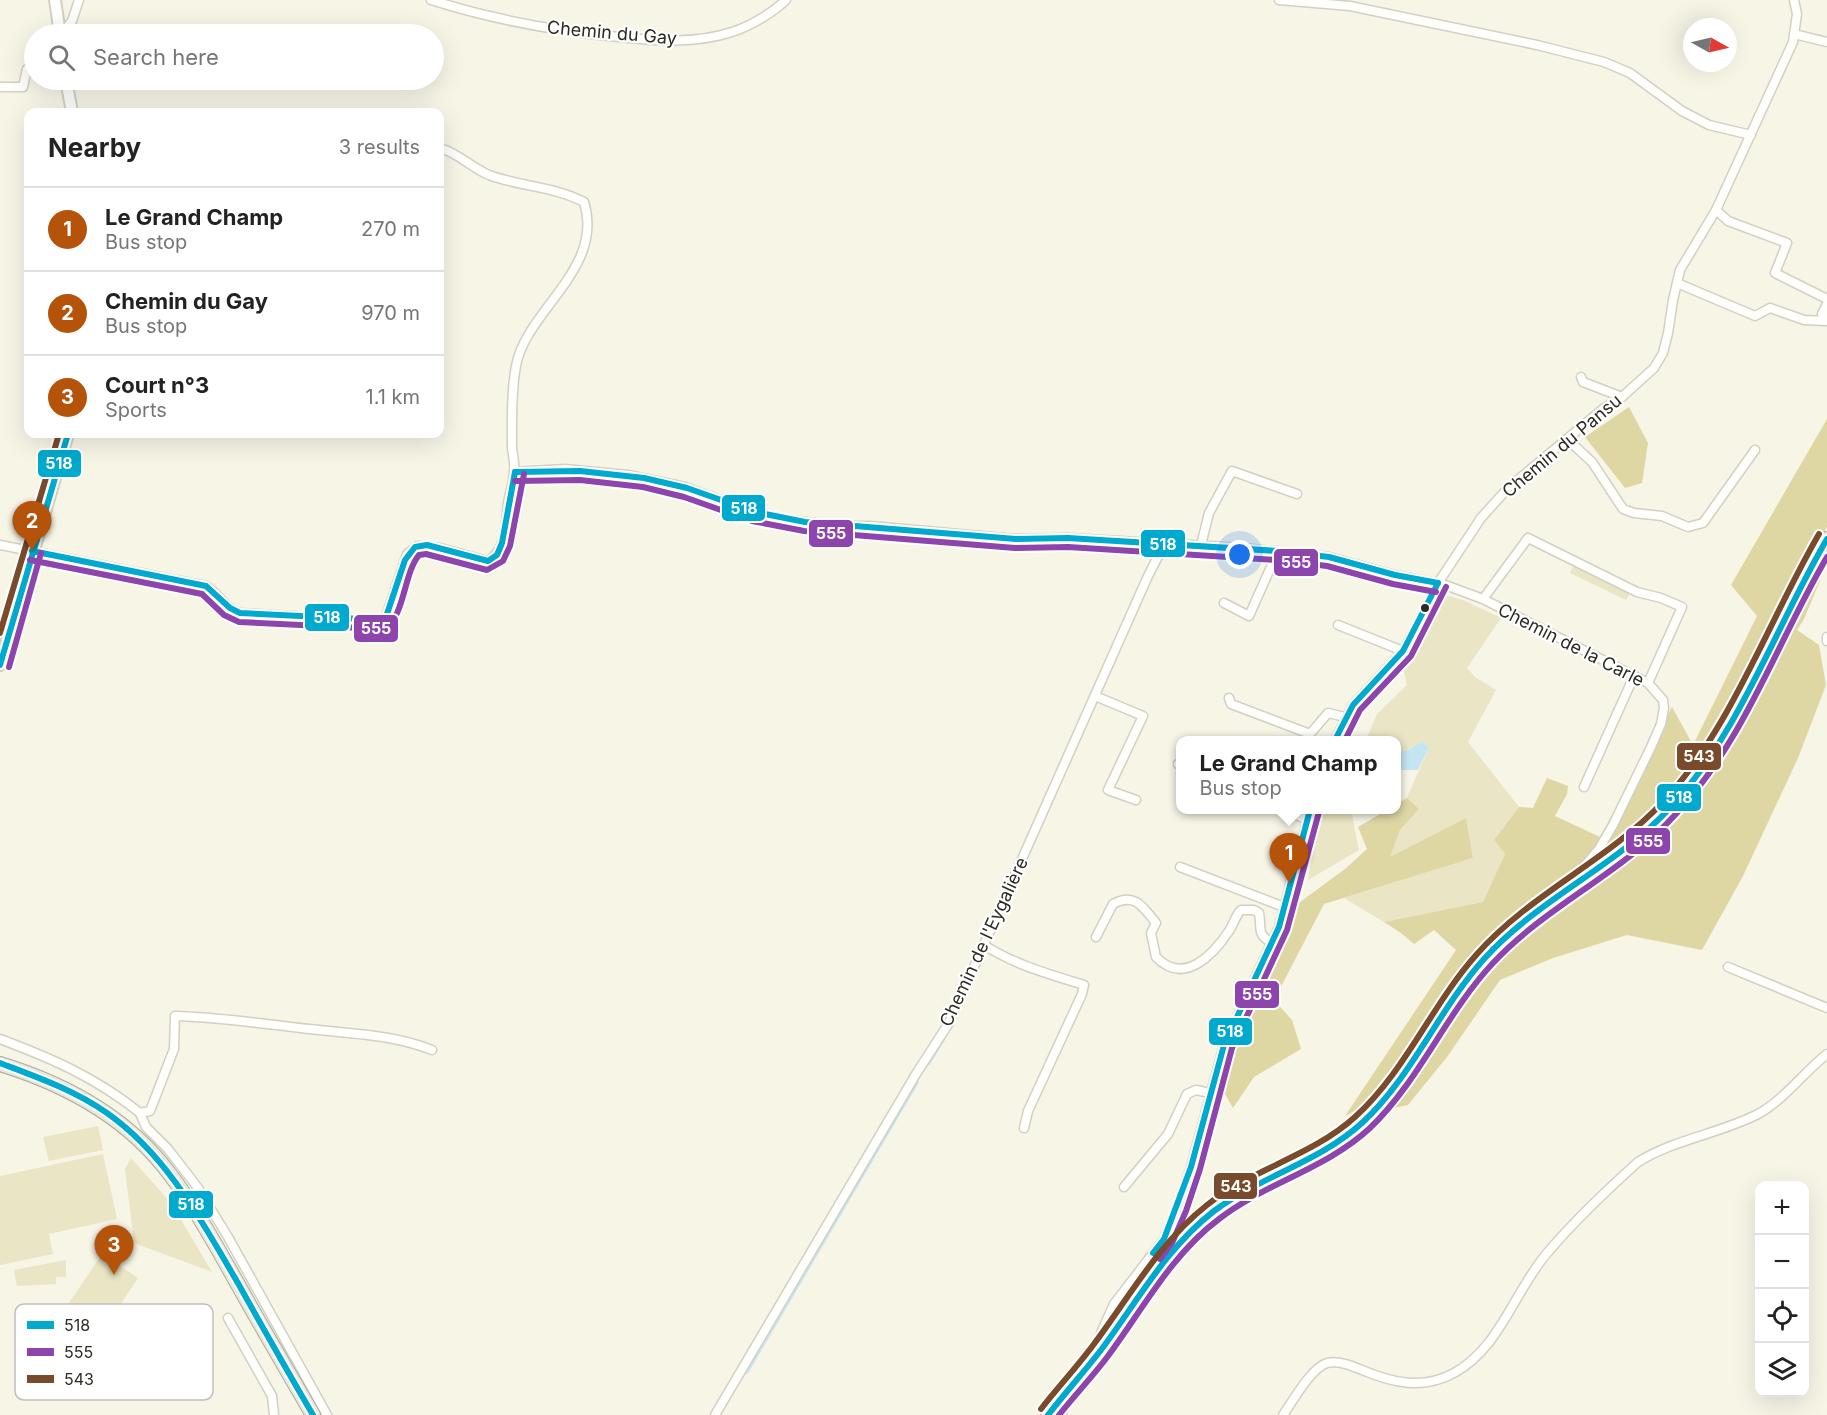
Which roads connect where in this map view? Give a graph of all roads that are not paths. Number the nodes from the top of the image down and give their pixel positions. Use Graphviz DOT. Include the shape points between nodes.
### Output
graph roads {
  1 [pos="55,0"];
  2 [pos="79,0"];
  3 [pos="431,0"];
  4 [pos="786,0"];
  5 [pos="1279,0"];
  6 [pos="1794,0"];
  7 [pos="59,24"];
  8 [pos="69,24"];
  9 [pos="1794,34"];
  10 [pos="1827,42"];
  11 [pos="24,82"];
  12 [pos="0,87"];
  13 [pos="68,90"];
  14 [pos="71,108"];
  15 [pos="1751,135"];
  16 [pos="444,149"];
  17 [pos="1716,210"];
  18 [pos="1677,283"];
  19 [pos="1827,302"];
  20 [pos="1827,316"];
  21 [pos="1827,321"];
  22 [pos="1581,377"];
  23 [pos="1622,397"];
  24 [pos="67,438"];
  25 [pos="1567,439"];
  26 [pos="1755,450"];
  27 [pos="514,472"];
  28 [pos="1298,494"];
  29 [pos="1827,539"];
  30 [pos="1165,543"];
  31 [pos="0,545"];
  32 [pos="1201,545"];
  33 [pos="32,551"];
  34 [pos="1278,551"];
  35 [pos="1438,583"];
  36 [pos="1484,599"];
  37 [pos="1224,603"];
  38 [pos="1338,625"];
  39 [pos="1403,651"];
  40 [pos="0,665"];
  41 [pos="1634,676"];
  42 [pos="1648,683"];
  43 [pos="1095,696"];
  44 [pos="1228,698"];
  45 [pos="1345,717"];
  46 [pos="1337,736"];
  47 [pos="1584,787"];
  48 [pos="1137,800"];
  49 [pos="1293,814"];
  50 [pos="1308,814"];
  51 [pos="1306,819"];
  52 [pos="1180,867"];
  53 [pos="1581,881"];
  54 [pos="1284,908"];
  55 [pos="1096,937"];
  56 [pos="1272,943"];
  57 [pos="984,945"];
  58 [pos="1728,967"];
  59 [pos="1827,1008"];
  60 [pos="0,1039"];
  61 [pos="432,1050"];
  62 [pos="1827,1054"];
  63 [pos="1,1064"];
  64 [pos="1209,1093"];
  65 [pos="140,1113"];
  66 [pos="1024,1128"];
  67 [pos="1124,1187"];
  68 [pos="228,1318"];
  69 [pos="1101,1350"];
  70 [pos="1063,1397"];
  71 [pos="274,1415"];
  72 [pos="313,1415"];
  73 [pos="327,1415"];
  74 [pos="715,1415"];
  75 [pos="1048,1415"];
  76 [pos="1062,1415"];
  77 [pos="1283,1415"];
  1 -- 7 [label="street"];
  2 -- 8 [label="street"];
  3 -- 4 [label="street, Chemin du Gay" via="535,25 664,41 733,32"];
  5 -- 15 [label="street" via="1350,6 1604,62 1630,73 1682,111 1709,125"];
  6 -- 9 [label="street, Chemin du Pansu"];
  9 -- 10 [label="street"];
  9 -- 15 [label="street, Chemin du Pansu"];
  11 -- 12 [label="street" via="23,87"];
  13 -- 14 [label="street"];
  15 -- 17 [label="street, Chemin du Pansu"];
  16 -- 27 [label="street" via="492,176 566,193 584,202 588,215 582,251 568,281 519,353 513,396"];
  17 -- 18 [label="street, Chemin du Pansu" via="1680,270"];
  17 -- 19 [label="street" via="1728,221 1787,243 1775,273"];
  18 -- 21 [label="street" via="1755,316 1770,308 1804,320"];
  18 -- 23 [label="street, Chemin du Pansu" via="1663,354 1654,368"];
  19 -- 20 [label="street" via="1822,314"];
  22 -- 23 [label="street" via="1583,382"];
  23 -- 25 [label="street, Chemin du Pansu"];
  24 -- 33 [label="street"];
  25 -- 26 [label="street" via="1592,462 1623,509 1662,516 1688,527 1703,523"];
  25 -- 35 [label="street, Chemin du Pansu" via="1501,495"];
  27 -- 30 [label="street, Chemin de la Carle" via="565,469 628,475 685,487 782,519 838,526 1016,539"];
  27 -- 33 [label="street" via="497,555 488,561 417,546 408,554 389,611 382,620 240,613 229,609 206,586"];
  28 -- 32 [label="street" via="1233,471 1209,513"];
  29 -- 53 [label="main road" via="1790,603 1728,728 1704,765 1646,831"];
  30 -- 32 [label="street, Chemin de la Carle"];
  30 -- 43 [label="street, Chemin de l'Eygalière"];
  31 -- 33 [label="street"];
  32 -- 34 [label="street, Chemin de la Carle"];
  33 -- 40 [label="street"];
  34 -- 35 [label="street, Chemin de la Carle" via="1329,556"];
  34 -- 37 [label="street" via="1249,616"];
  35 -- 36 [label="street, Chemin de la Carle"];
  35 -- 39 [label="street, Chemin du Pansu"];
  36 -- 41 [label="street, Chemin de la Carle"];
  36 -- 42 [label="street" via="1528,538 1637,592 1682,607"];
  38 -- 39 [label="street"];
  39 -- 45 [label="street, Chemin du Pansu"];
  41 -- 42 [label="street, Chemin de la Carle"];
  41 -- 47 [label="street"];
  42 -- 53 [label="street, Chemin de la Carle" via="1663,700 1661,724 1613,825 1582,869"];
  43 -- 48 [label="street" via="1143,716 1108,790"];
  43 -- 57 [label="street, Chemin de l'Eygalière"];
  44 -- 45 [label="street" via="1231,704 1310,734 1328,712"];
  45 -- 46 [label="street, Chemin du Pansu"];
  49 -- 51 [label="street"];
  50 -- 51 [label="street"];
  51 -- 54 [label="street"];
  52 -- 54 [label="street"];
  53 -- 69 [label="main road" via="1488,954 1461,987 1406,1073 1361,1124 1300,1163 1233,1197 1191,1232 1165,1260"];
  54 -- 56 [label="street"];
  55 -- 56 [label="street" via="1113,904 1126,899 1140,903 1156,923 1151,933 1156,957 1168,966 1191,967 1206,959 1229,932 1240,910 1259,913 1260,933"];
  56 -- 64 [label="street" via="1224,1045"];
  57 -- 66 [label="street" via="1004,958 1084,985"];
  57 -- 74 [label="street, Chemin de l'Eygalière" via="949,1023"];
  58 -- 59 [label="street"];
  60 -- 65 [label="street" via="55,1060 106,1087"];
  61 -- 65 [label="street" via="408,1041 354,1032 175,1016 174,1049 150,1111"];
  62 -- 77 [label="street" via="1760,1113 1655,1151 1638,1162 1547,1253 1488,1345 1455,1373 1422,1384 1405,1384 1349,1365 1327,1364 1303,1386"];
  63 -- 72 [label="main road" via="51,1082 107,1113 168,1171 209,1233"];
  64 -- 67 [label="street" via="1196,1090 1187,1094 1168,1134"];
  64 -- 69 [label="street" via="1191,1167 1164,1239 1114,1304 1101,1333"];
  65 -- 73 [label="street" via="146,1127 198,1188"];
  68 -- 71 [label="street" via="272,1396"];
  69 -- 70 [label="main road"];
  70 -- 75 [label="main road"];
  70 -- 76 [label="street"];
}
